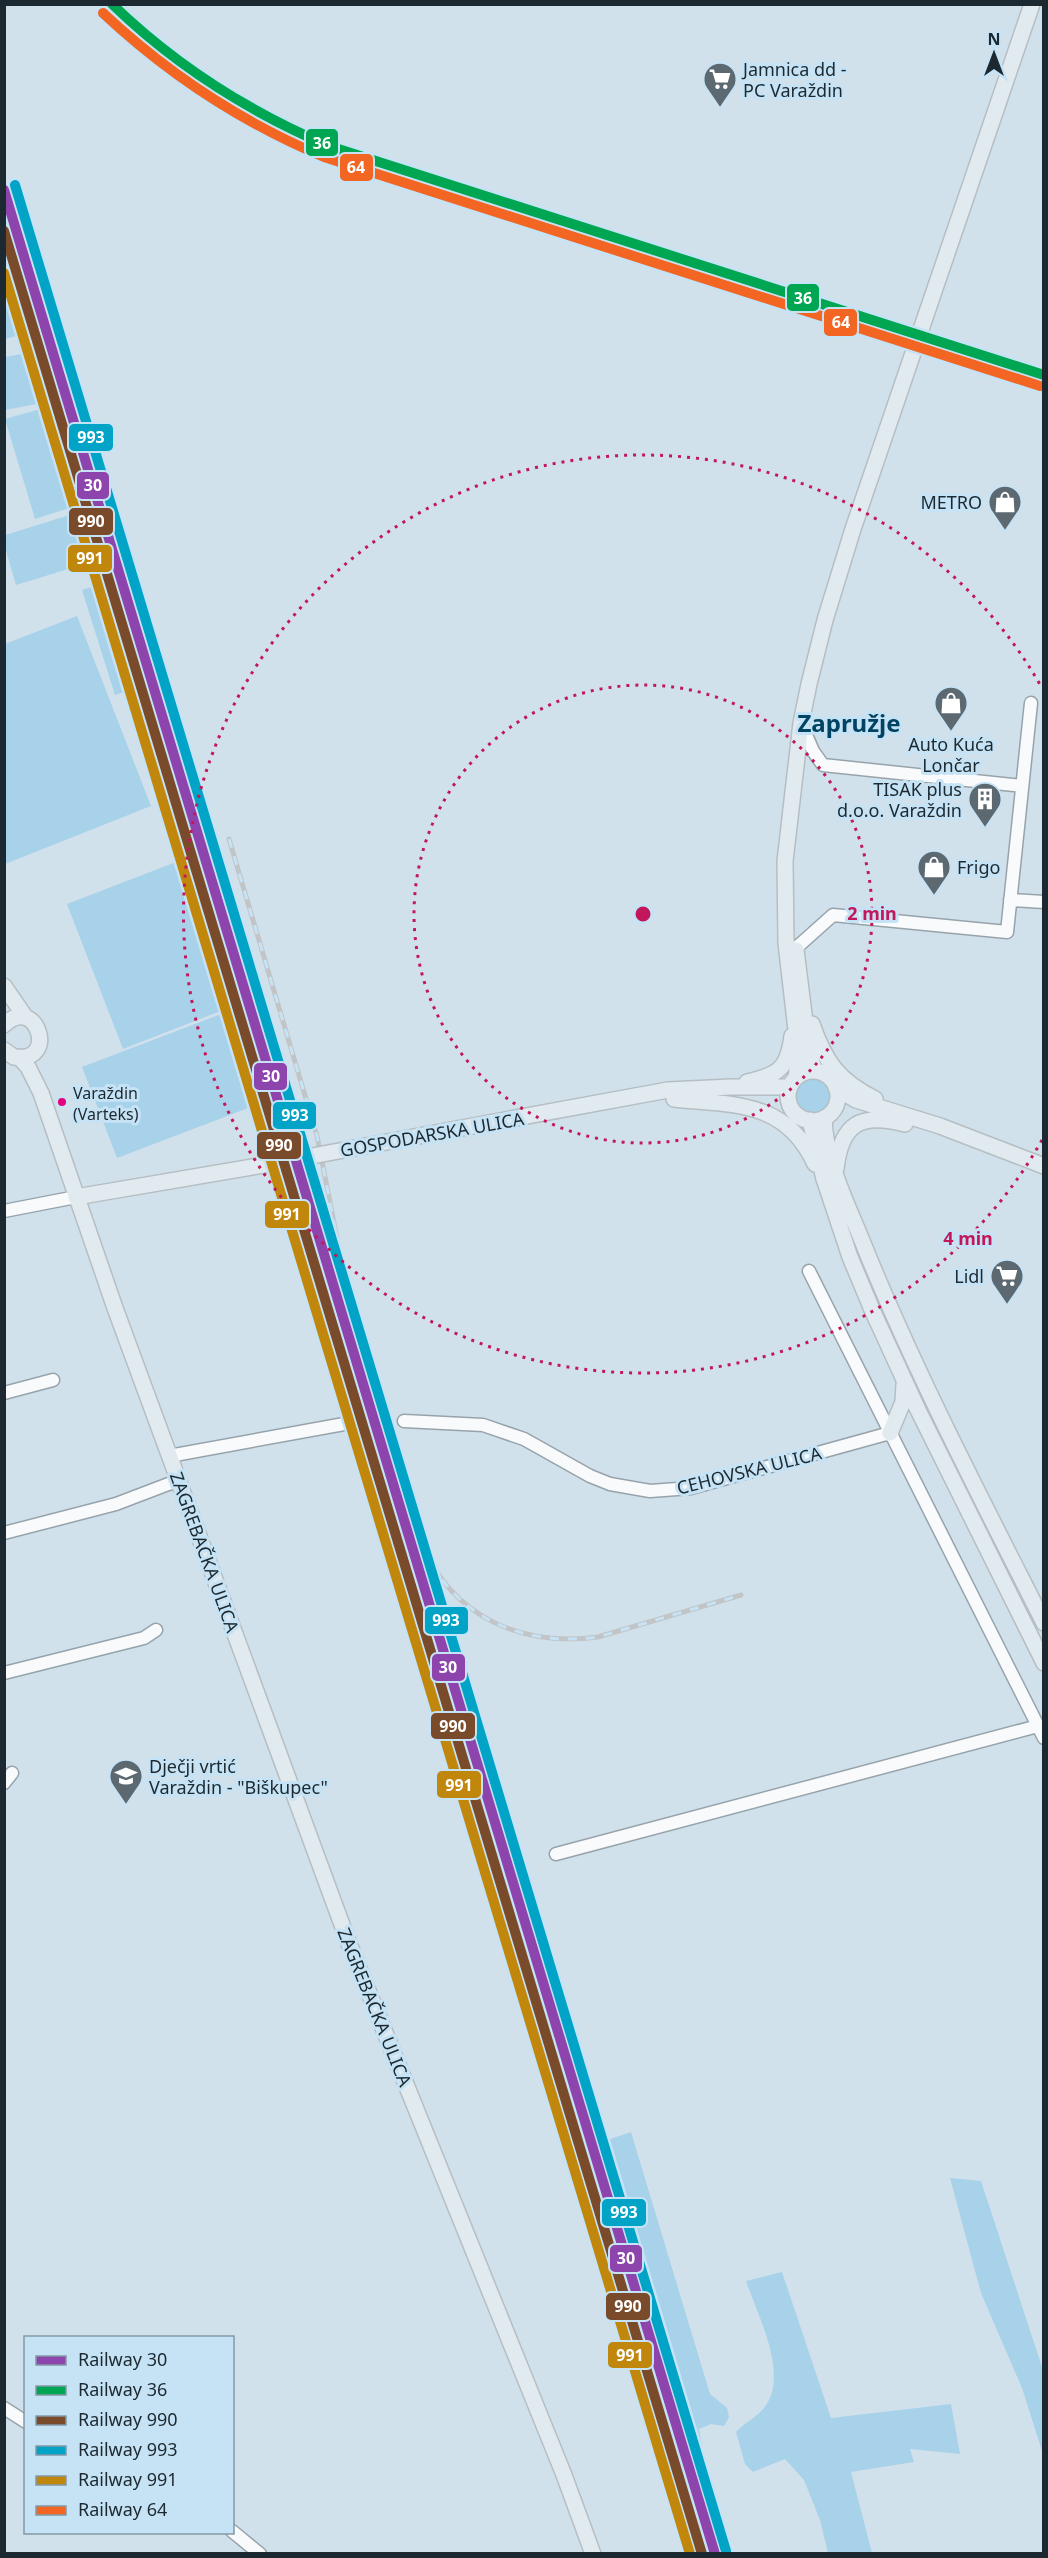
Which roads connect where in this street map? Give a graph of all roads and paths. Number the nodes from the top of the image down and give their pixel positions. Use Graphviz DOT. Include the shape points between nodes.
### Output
graph roads {
  1 [pos="1032,4"];
  2 [pos="1031,703"];
  3 [pos="801,723"];
  4 [pos="1022,786"];
  5 [pos="788,840"];
  6 [pos="1010,900"];
  7 [pos="1044,902"];
  8 [pos="796,948"];
  9 [pos="4,986"];
  10 [pos="4,993"];
  11 [pos="803,1005"];
  12 [pos="26,1018"];
  13 [pos="793,1018"];
  14 [pos="5,1024"];
  15 [pos="38,1047"];
  16 [pos="10,1054"];
  17 [pos="815,1071"];
  18 [pos="793,1082"];
  19 [pos="731,1087"];
  20 [pos="836,1088"];
  21 [pos="41,1093"];
  22 [pos="642,1096"];
  23 [pos="674,1099"];
  24 [pos="792,1109"];
  25 [pos="822,1116"];
  26 [pos="911,1118"];
  27 [pos="940,1126"];
  28 [pos="1044,1166"];
  29 [pos="830,1176"];
  30 [pos="76,1197"];
  31 [pos="4,1211"];
  32 [pos="809,1271"];
  33 [pos="53,1380"];
  34 [pos="904,1381"];
  35 [pos="4,1393"];
  36 [pos="404,1421"];
  37 [pos="355,1422"];
  38 [pos="890,1433"];
  39 [pos="169,1456"];
  40 [pos="179,1480"];
  41 [pos="4,1533"];
  42 [pos="1044,1623"];
  43 [pos="156,1630"];
  44 [pos="1044,1663"];
  45 [pos="4,1673"];
  46 [pos="1041,1732"];
  47 [pos="556,1854"];
  48 [pos="4,2408"];
  49 [pos="24,2421"];
  50 [pos="234,2533"];
  51 [pos="260,2553"];
  52 [pos="593,2553"];
  1 -- 3 [label="main road" via="853,530 820,638"];
  2 -- 4 [label="street"];
  3 -- 4 [label="street" via="823,765"];
  3 -- 5 [label="main road"];
  4 -- 6 [label="street"];
  5 -- 8 [label="main road"];
  5 -- 13 [label="main road" via="784,914"];
  6 -- 7 [label="street"];
  6 -- 8 [label="street" via="1007,932 833,915"];
  8 -- 11 [label="main road"];
  9 -- 12 [label="main road, ZAGREBAČKA ULICA"];
  10 -- 14 [label="main road"];
  11 -- 17 [label="main road"];
  11 -- 27 [label="main road" via="821,1050 836,1073 874,1099 912,1111"];
  12 -- 14 [label="main road" via="15,1018"];
  12 -- 15 [label="main road, ZAGREBAČKA ULICA" via="39,1029"];
  13 -- 18 [label="main road" via="799,1056"];
  13 -- 19 [label="main road" via="791,1050 782,1068 770,1076"];
  15 -- 16 [label="main road, ZAGREBAČKA ULICA" via="30,1055"];
  15 -- 21 [label="main road, ZAGREBAČKA ULICA"];
  16 -- 21 [label="main road, ZAGREBAČKA ULICA" via="28,1067"];
  17 -- 18 [label="main road"];
  17 -- 20 [label="main road" via="828,1076"];
  18 -- 19 [label="main road, GOSPODARSKA ULICA"];
  18 -- 24 [label="main road" via="788,1095"];
  19 -- 22 [label="main road, GOSPODARSKA ULICA" via="691,1088"];
  20 -- 25 [label="main road" via="836,1103"];
  20 -- 26 [label="main road" via="856,1100"];
  21 -- 30 [label="main road, ZAGREBAČKA ULICA"];
  22 -- 23 [label="main road"];
  22 -- 30 [label="main road, GOSPODARSKA ULICA, bridge"];
  23 -- 24 [label="main road" via="756,1096 776,1100"];
  23 -- 29 [label="main road" via="738,1104 763,1111 799,1138"];
  24 -- 25 [label="main road"];
  25 -- 26 [label="main road" via="854,1108"];
  25 -- 29 [label="main road"];
  26 -- 27 [label="main road"];
  27 -- 28 [label="main road"];
  27 -- 29 [label="main road" via="877,1119 856,1123 841,1142"];
  29 -- 34 [label="main road" via="850,1257"];
  29 -- 42 [label="main road" via="910,1351"];
  30 -- 31 [label="street, GOSPODARSKA ULICA"];
  30 -- 39 [label="main road, ZAGREBAČKA ULICA"];
  32 -- 38 [label="street"];
  33 -- 35 [label="street"];
  34 -- 38 [label="main road" via="903,1402"];
  34 -- 44 [label="main road"];
  36 -- 38 [label="street, CEHOVSKA ULICA" via="483,1425 524,1439 600,1480 650,1491 691,1488"];
  37 -- 39 [label="street, ZAGREBAČKA ULICA"];
  38 -- 46 [label="street"];
  39 -- 40 [label="main road, ZAGREBAČKA ULICA"];
  40 -- 41 [label="street" via="116,1504"];
  40 -- 52 [label="main road, ZAGREBAČKA ULICA" via="348,1941"];
  43 -- 45 [label="street" via="144,1638"];
  46 -- 47 [label="street"];
  48 -- 49 [label="street"];
  50 -- 51 [label="street"];
}
